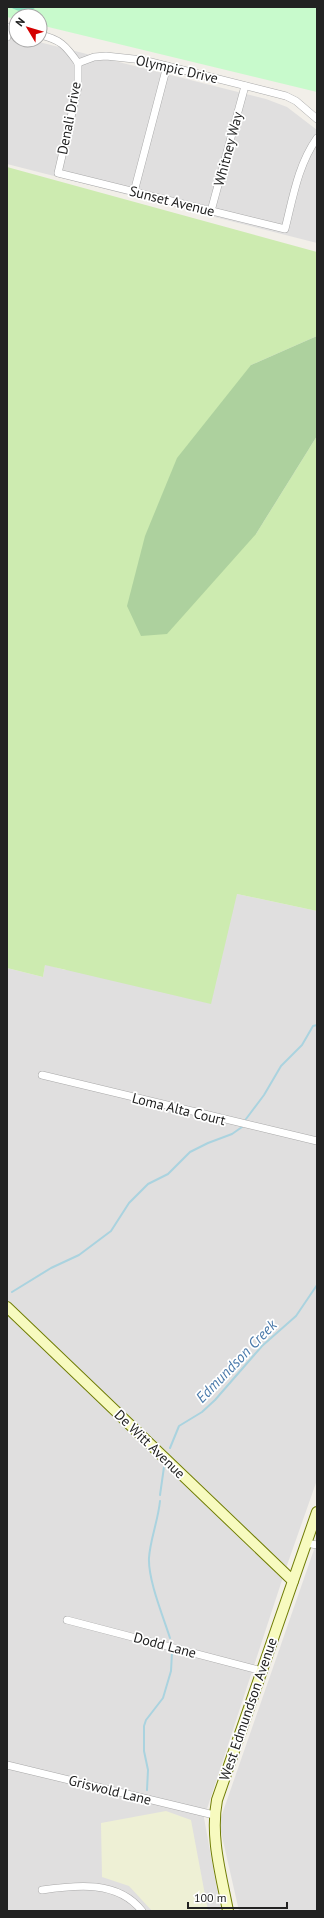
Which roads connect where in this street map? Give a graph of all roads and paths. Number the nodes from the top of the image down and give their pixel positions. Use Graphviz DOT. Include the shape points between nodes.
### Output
graph roads {
  1 [pos="48,37"];
  2 [pos="78,62"];
  3 [pos="167,66"];
  4 [pos="245,86"];
  5 [pos="317,119"];
  6 [pos="317,138"];
  7 [pos="58,173"];
  8 [pos="134,192"];
  9 [pos="211,211"];
  10 [pos="42,1075"];
  11 [pos="317,1142"];
  12 [pos="7,1307"];
  13 [pos="317,1512"];
  14 [pos="306,1543"];
  15 [pos="317,1545"];
  16 [pos="293,1581"];
  17 [pos="67,1620"];
  18 [pos="262,1671"];
  19 [pos="7,1765"];
  20 [pos="214,1815"];
  21 [pos="42,1890"];
  22 [pos="142,1911"];
  23 [pos="228,1911"];
  1 -- 2 [label="street" via="65,46"];
  2 -- 3 [label="street, Olympic Drive" via="106,56 143,60"];
  2 -- 7 [label="street, Denali Drive" via="78,86"];
  3 -- 4 [label="street, Olympic Drive"];
  3 -- 8 [label="street"];
  4 -- 5 [label="street, Olympic Drive" via="286,96"];
  4 -- 9 [label="street, Whitney Way"];
  6 -- 9 [label="street, Sunset Avenue" via="300,167 285,229"];
  7 -- 8 [label="street, Sunset Avenue"];
  8 -- 9 [label="street, Sunset Avenue"];
  10 -- 11 [label="street, Loma Alta Court"];
  12 -- 16 [label="street, De Witt Avenue"];
  13 -- 14 [label="street, West Edmundson Avenue"];
  14 -- 15 [label="street"];
  14 -- 16 [label="street, West Edmundson Avenue"];
  16 -- 18 [label="street, West Edmundson Avenue"];
  17 -- 18 [label="street, Dodd Lane"];
  18 -- 20 [label="street, West Edmundson Avenue"];
  19 -- 20 [label="street, Griswold Lane"];
  20 -- 23 [label="street, West Edmundson Avenue" via="214,1834"];
  21 -- 22 [label="street" via="98,1886 124,1895"];
}
